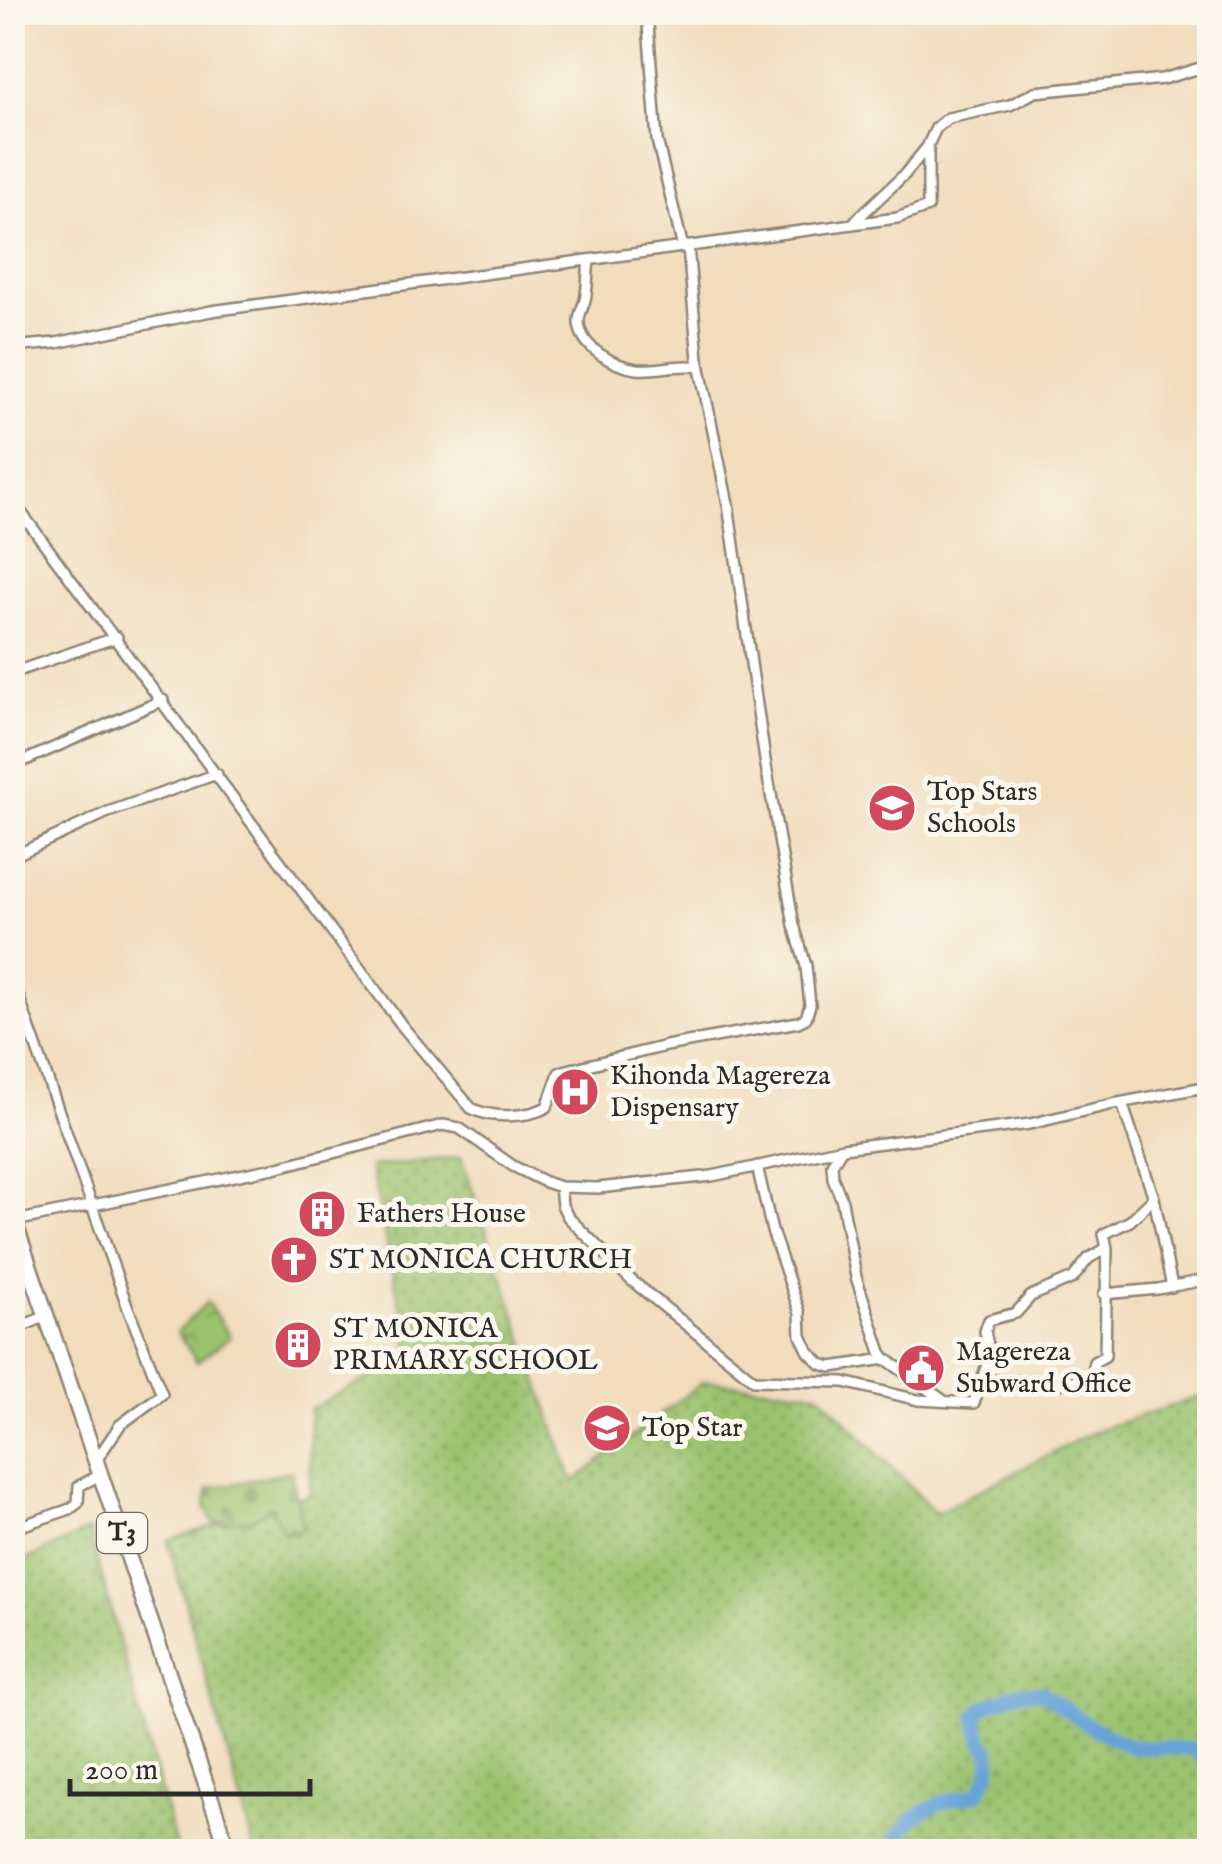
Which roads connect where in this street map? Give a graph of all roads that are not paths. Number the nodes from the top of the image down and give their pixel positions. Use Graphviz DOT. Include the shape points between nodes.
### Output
graph roads {
  1 [pos="647,12"];
  2 [pos="1210,66"];
  3 [pos="928,145"];
  4 [pos="853,223"];
  5 [pos="685,248"];
  6 [pos="589,261"];
  7 [pos="12,348"];
  8 [pos="700,367"];
  9 [pos="12,500"];
  10 [pos="17,514"];
  11 [pos="116,637"];
  12 [pos="12,673"];
  13 [pos="163,700"];
  14 [pos="12,766"];
  15 [pos="216,774"];
  16 [pos="12,857"];
  17 [pos="12,978"];
  18 [pos="1210,1086"];
  19 [pos="1122,1103"];
  20 [pos="842,1148"];
  21 [pos="757,1166"];
  22 [pos="560,1186"];
  23 [pos="1154,1198"];
  24 [pos="95,1206"];
  25 [pos="15,1228"];
  26 [pos="1107,1248"];
  27 [pos="1210,1279"];
  28 [pos="1172,1286"];
  29 [pos="1104,1294"];
  30 [pos="47,1316"];
  31 [pos="12,1330"];
  32 [pos="886,1359"];
  33 [pos="982,1380"];
  34 [pos="944,1401"];
  35 [pos="99,1467"];
  36 [pos="12,1529"];
  37 [pos="229,1852"];
  1 -- 5 [label="street" via="657,140"];
  2 -- 3 [label="street" via="1162,79 1034,92 1010,105 948,118"];
  3 -- 4 [label="street"];
  3 -- 4 [label="street" via="928,207"];
  4 -- 5 [label="street"];
  5 -- 6 [label="street"];
  5 -- 8 [label="street"];
  6 -- 7 [label="street" via="211,311"];
  6 -- 8 [label="street" via="578,318 592,348 637,369"];
  8 -- 15 [label="street" via="806,966 806,1018 563,1071 545,1109 484,1114 426,1057"];
  9 -- 10 [label="street"];
  10 -- 11 [label="street"];
  11 -- 12 [label="street"];
  11 -- 13 [label="street"];
  13 -- 14 [label="street"];
  13 -- 15 [label="street"];
  15 -- 16 [label="street" via="108,812"];
  17 -- 24 [label="street"];
  18 -- 19 [label="street"];
  19 -- 20 [label="street" via="1030,1124"];
  19 -- 23 [label="street"];
  20 -- 21 [label="street"];
  20 -- 32 [label="street" via="833,1178 856,1277"];
  21 -- 22 [label="street" via="662,1182"];
  21 -- 32 [label="street" via="809,1352 831,1368"];
  22 -- 24 [label="street" via="443,1125"];
  22 -- 34 [label="street" via="568,1217 630,1280 754,1380 844,1382"];
  23 -- 26 [label="street" via="1106,1231"];
  23 -- 28 [label="street"];
  24 -- 25 [label="street"];
  24 -- 35 [label="street" via="162,1394 120,1425"];
  25 -- 30 [label="highway, T3"];
  26 -- 29 [label="street"];
  26 -- 33 [label="street" via="1073,1278 1031,1296 1016,1313 989,1320 990,1356"];
  27 -- 28 [label="street"];
  28 -- 29 [label="street"];
  29 -- 33 [label="street" via="1106,1356 1093,1363 1091,1377"];
  30 -- 31 [label="street"];
  30 -- 35 [label="highway, T3"];
  32 -- 34 [label="street"];
  33 -- 34 [label="street" via="974,1403"];
  35 -- 36 [label="street" via="79,1486 78,1503 70,1509"];
  35 -- 37 [label="highway, T3"];
}
